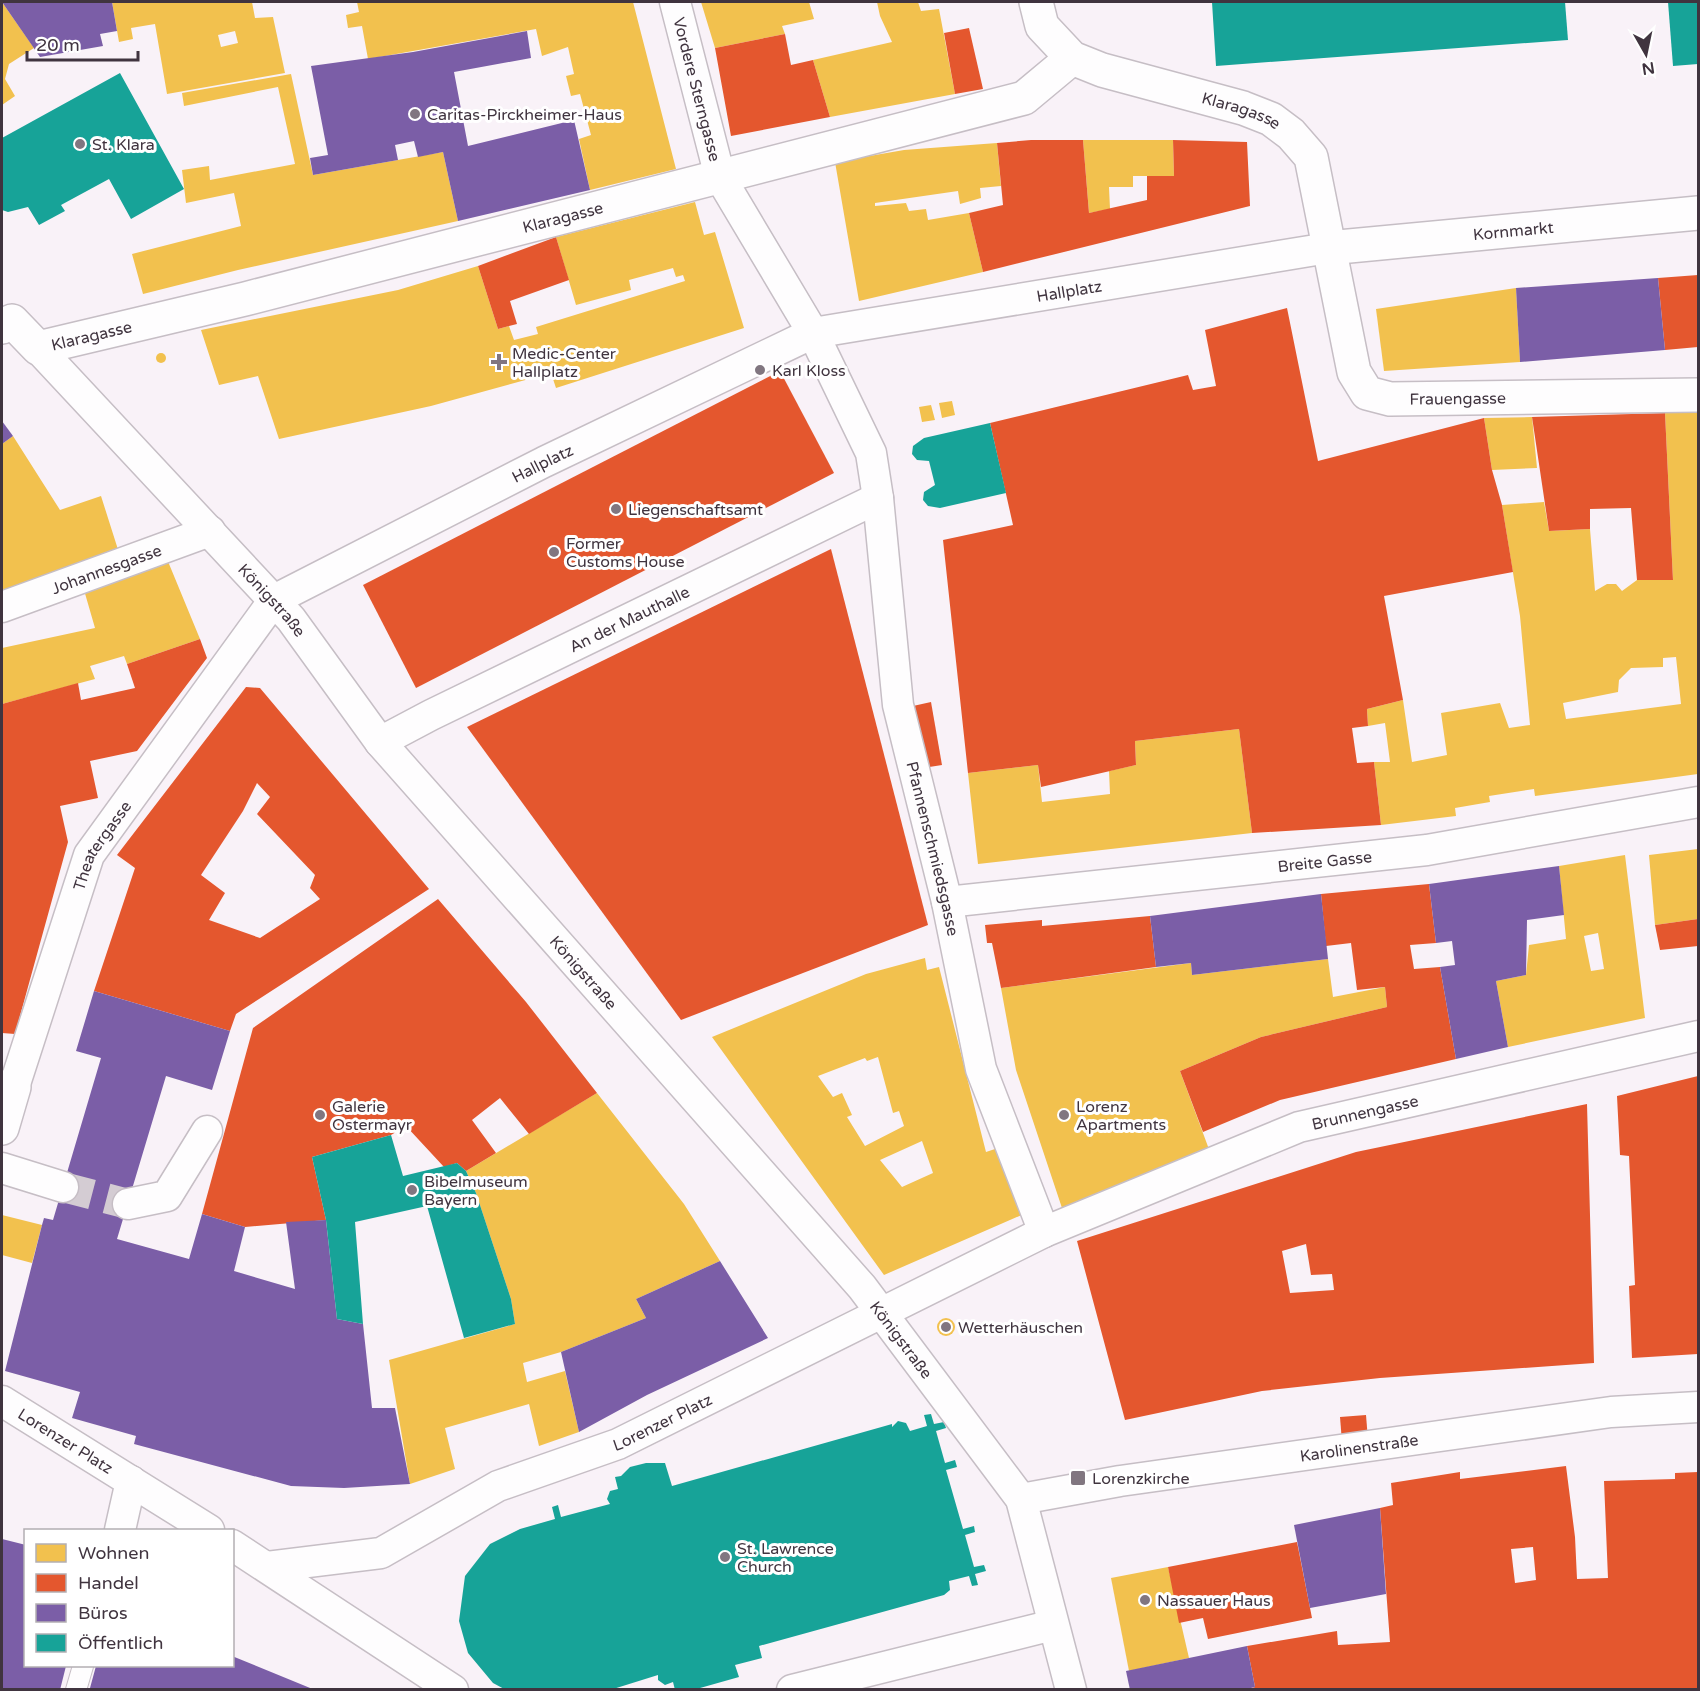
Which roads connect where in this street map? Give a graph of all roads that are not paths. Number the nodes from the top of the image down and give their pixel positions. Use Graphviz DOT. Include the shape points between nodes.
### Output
graph roads {
  1 [pos="675,2"];
  2 [pos="1039,14"];
  3 [pos="1072,58"];
  4 [pos="720,177"];
  5 [pos="1698,213"];
  6 [pos="1328,248"];
  7 [pos="5,320"];
  8 [pos="813,333"];
  9 [pos="38,348"];
  10 [pos="1698,395"];
  11 [pos="878,498"];
  12 [pos="210,531"];
  13 [pos="274,600"];
  14 [pos="2,607"];
  15 [pos="380,742"];
  16 [pos="1698,802"];
  17 [pos="947,902"];
  18 [pos="1698,1036"];
  19 [pos="8,1087"];
  20 [pos="2,1128"];
  21 [pos="207,1131"];
  22 [pos="2,1168"];
  23 [pos="63,1187"];
  24 [pos="128,1204"];
  25 [pos="1044,1232"];
  26 [pos="881,1313"];
  27 [pos="2,1401"];
  28 [pos="1698,1407"];
  29 [pos="131,1481"];
  30 [pos="1021,1499"];
  31 [pos="120,1529"];
  32 [pos="207,1529"];
  33 [pos="234,1546"];
  34 [pos="267,1567"];
  35 [pos="1053,1624"];
  36 [pos="82,1667"];
  37 [pos="76,1689"];
  38 [pos="453,1689"];
  39 [pos="792,1689"];
  40 [pos="1071,1689"];
  1 -- 4 [label="street, Vordere Sterngasse"];
  2 -- 3 [label="street, Klaragasse"];
  3 -- 4 [label="street, Klaragasse" via="1024,98"];
  3 -- 6 [label="street, Klaragasse" via="1271,119 1311,157"];
  4 -- 8 [label="street"];
  4 -- 9 [label="street, Klaragasse"];
  5 -- 6 [label="street, Kornmarkt"];
  6 -- 8 [label="street, Hallplatz"];
  6 -- 10 [label="street, Frauengasse" via="1354,372 1367,393 1390,399"];
  7 -- 9 [label="street, Königstraße"];
  8 -- 11 [label="street, Pfannenschmiedsgasse" via="871,453"];
  8 -- 13 [label="street, Hallplatz" via="544,462"];
  9 -- 12 [label="street, Königstraße"];
  11 -- 15 [label="street, An der Mauthalle"];
  11 -- 17 [label="street, Pfannenschmiedsgasse" via="898,705"];
  12 -- 13 [label="street, Königstraße"];
  12 -- 14 [label="street, Johannesgasse"];
  13 -- 15 [label="street, Königstraße"];
  13 -- 19 [label="street, Theatergasse" via="88,855"];
  15 -- 26 [label="street, Königstraße"];
  16 -- 17 [label="street, Breite Gasse" via="1427,850"];
  17 -- 25 [label="street, Pfannenschmiedsgasse" via="981,1068"];
  18 -- 25 [label="street, Brunnengasse" via="1299,1127"];
  19 -- 20 [label="street, Theatergasse"];
  21 -- 24 [label="street" via="167,1196"];
  22 -- 23 [label="street"];
  25 -- 26 [label="street, Lorenzer Platz"];
  26 -- 30 [label="street, Königstraße"];
  26 -- 34 [label="street, Lorenzer Platz" via="618,1444 498,1486 381,1553"];
  27 -- 29 [label="street, Lorenzer Platz"];
  28 -- 30 [label="street, Karolinenstraße" via="1611,1412"];
  29 -- 31 [label="street, Lorenzer Platz"];
  29 -- 32 [label="street, Lorenzer Platz"];
  30 -- 35 [label="street, Königstraße"];
  33 -- 34 [label="street"];
  34 -- 38 [label="street"];
  35 -- 39 [label="street"];
  35 -- 40 [label="street, Königstraße"];
  36 -- 37 [label="lane"];
}
